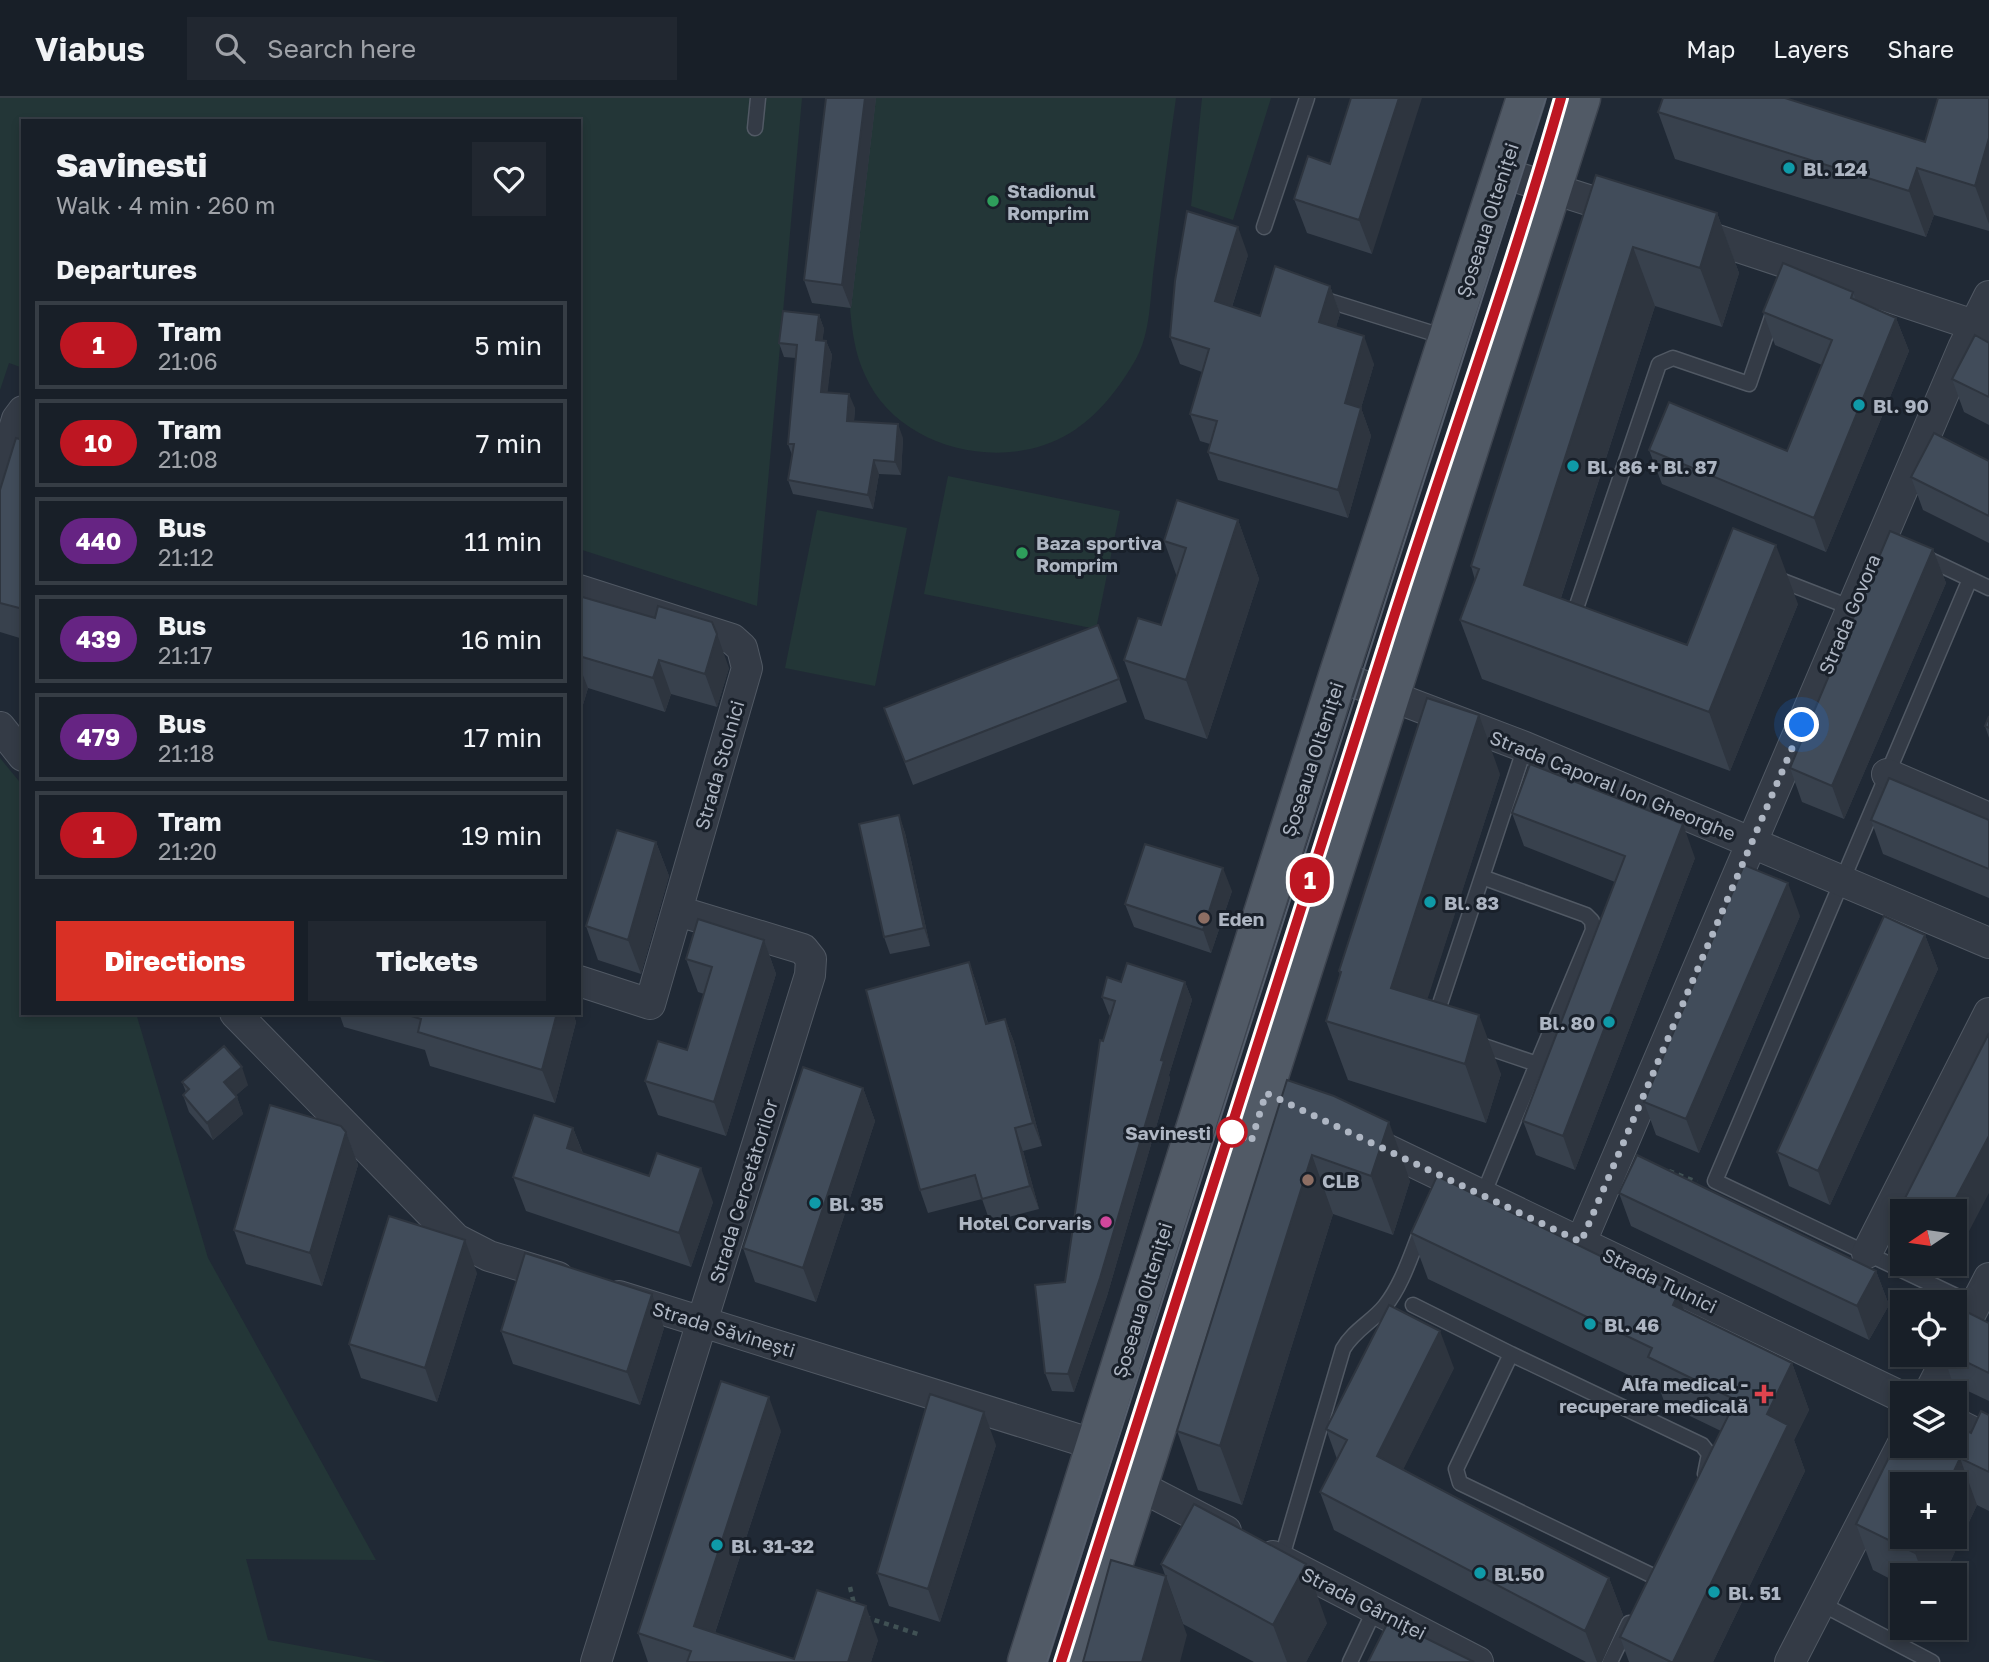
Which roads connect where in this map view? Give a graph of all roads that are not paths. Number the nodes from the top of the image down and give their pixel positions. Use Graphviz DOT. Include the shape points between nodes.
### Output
graph roads {
  1 [pos="758,98"];
  2 [pos="1307,98"];
  3 [pos="1526,98"];
  4 [pos="1581,98"];
  5 [pos="755,128"];
  6 [pos="1503,173"];
  7 [pos="1552,189"];
  8 [pos="1265,227"];
  9 [pos="1989,296"];
  10 [pos="1323,299"];
  11 [pos="1779,299"];
  12 [pos="1981,326"];
  13 [pos="1449,339"];
  14 [pos="21,414"];
  15 [pos="0,475"];
  16 [pos="1895,543"];
  17 [pos="1762,573"];
  18 [pos="1970,579"];
  19 [pos="1989,588"];
  20 [pos="581,591"];
  21 [pos="1852,608"];
  22 [pos="1578,638"];
  23 [pos="1338,676"];
  24 [pos="1391,694"];
  25 [pos="0,727"];
  26 [pos="1525,747"];
  27 [pos="21,753"];
  28 [pos="1887,774"];
  29 [pos="1989,818"];
  30 [pos="1752,842"];
  31 [pos="1482,877"];
  32 [pos="1842,881"];
  33 [pos="678,911"];
  34 [pos="1989,943"];
  35 [pos="581,982"];
  36 [pos="1989,1013"];
  37 [pos="237,1015"];
  38 [pos="1440,1031"];
  39 [pos="1464,1039"];
  40 [pos="1537,1064"];
  41 [pos="1345,1130"];
  42 [pos="1437,1194"];
  43 [pos="1483,1195"];
  44 [pos="1581,1242"];
  45 [pos="1867,1253"];
  46 [pos="1989,1278"];
  47 [pos="1413,1305"];
  48 [pos="1982,1309"];
  49 [pos="702,1321"];
  50 [pos="1967,1328"];
  51 [pos="1511,1354"];
  52 [pos="1890,1391"];
  53 [pos="1967,1429"];
  54 [pos="1989,1440"];
  55 [pos="1096,1445"];
  56 [pos="1895,1458"];
  57 [pos="1139,1486"];
  58 [pos="1698,1487"];
  59 [pos="1281,1560"];
  60 [pos="1653,1577"];
  61 [pos="1820,1603"];
  62 [pos="1376,1609"];
  63 [pos="1634,1613"];
  64 [pos="596,1662"];
  65 [pos="1027,1662"];
  66 [pos="1082,1662"];
  67 [pos="1350,1662"];
  68 [pos="1478,1662"];
  69 [pos="1610,1662"];
  70 [pos="1790,1662"];
  71 [pos="1932,1662"];
  1 -- 5 [label="lane"];
  2 -- 8 [label="lane"];
  3 -- 6 [label="main road, Șoseaua Olteniței"];
  4 -- 7 [label="main road"];
  6 -- 7 [label="street"];
  6 -- 13 [label="main road, Șoseaua Olteniței"];
  7 -- 12 [label="street"];
  7 -- 24 [label="main road"];
  9 -- 12 [label="street, Strada Govora"];
  10 -- 13 [label="lane"];
  11 -- 22 [label="lane" via="1749,384 1673,358 1659,365 1571,623"];
  12 -- 16 [label="street, Strada Govora" via="1933,434"];
  13 -- 23 [label="main road, Șoseaua Olteniței"];
  14 -- 15 [label="street"];
  16 -- 18 [label="lane"];
  16 -- 21 [label="street, Strada Govora"];
  17 -- 21 [label="lane"];
  18 -- 19 [label="lane"];
  18 -- 28 [label="lane"];
  20 -- 33 [label="street, Strada Stolnici" via="732,639 746,657 747,668"];
  21 -- 30 [label="street, Strada Govora"];
  23 -- 24 [label="street, Strada Caporal Ion Gheorghe"];
  23 -- 55 [label="main road, Șoseaua Olteniței"];
  24 -- 26 [label="street, Strada Caporal Ion Gheorghe"];
  24 -- 57 [label="main road" via="1277,1098"];
  25 -- 27 [label="street"];
  26 -- 30 [label="street, Strada Caporal Ion Gheorghe"];
  26 -- 31 [label="lane"];
  28 -- 29 [label="street"];
  28 -- 32 [label="lane"];
  30 -- 32 [label="street, Strada Caporal Ion Gheorghe"];
  30 -- 44 [label="street, Strada Govora"];
  31 -- 38 [label="lane" via="1436,1018"];
  31 -- 40 [label="lane" via="1592,921 1593,929"];
  32 -- 34 [label="street, Strada Caporal Ion Gheorghe"];
  32 -- 45 [label="lane" via="1715,1181"];
  33 -- 35 [label="street" via="650,1004"];
  33 -- 49 [label="street, Strada Cercetătorilor" via="803,949 811,959 810,975"];
  36 -- 45 [label="street"];
  37 -- 49 [label="street, Strada Săvinești" via="456,1239 489,1255"];
  39 -- 40 [label="lane"];
  40 -- 43 [label="lane"];
  41 -- 42 [label="street, Strada Tulnici"];
  42 -- 43 [label="street, Strada Tulnici"];
  42 -- 59 [label="lane" via="1392,1296 1352,1333 1343,1349"];
  43 -- 44 [label="street, Strada Tulnici"];
  44 -- 52 [label="street, Strada Tulnici"];
  45 -- 48 [label="lane"];
  46 -- 48 [label="street"];
  47 -- 51 [label="lane"];
  48 -- 50 [label="street"];
  49 -- 55 [label="street, Strada Săvinești"];
  49 -- 64 [label="street, Strada Cercetătorilor"];
  51 -- 58 [label="lane" via="1702,1445 1709,1454 1709,1465"];
  51 -- 60 [label="lane" via="1456,1469 1460,1483"];
  53 -- 54 [label="street"];
  55 -- 65 [label="main road, Șoseaua Olteniței"];
  56 -- 61 [label="street"];
  57 -- 59 [label="street, Strada Gârniței"];
  57 -- 66 [label="main road"];
  59 -- 62 [label="street, Strada Gârniței"];
  61 -- 70 [label="street"];
  61 -- 71 [label="lane"];
  62 -- 67 [label="lane"];
  62 -- 68 [label="street, Strada Gârniței"];
  63 -- 69 [label="lane"];
}
